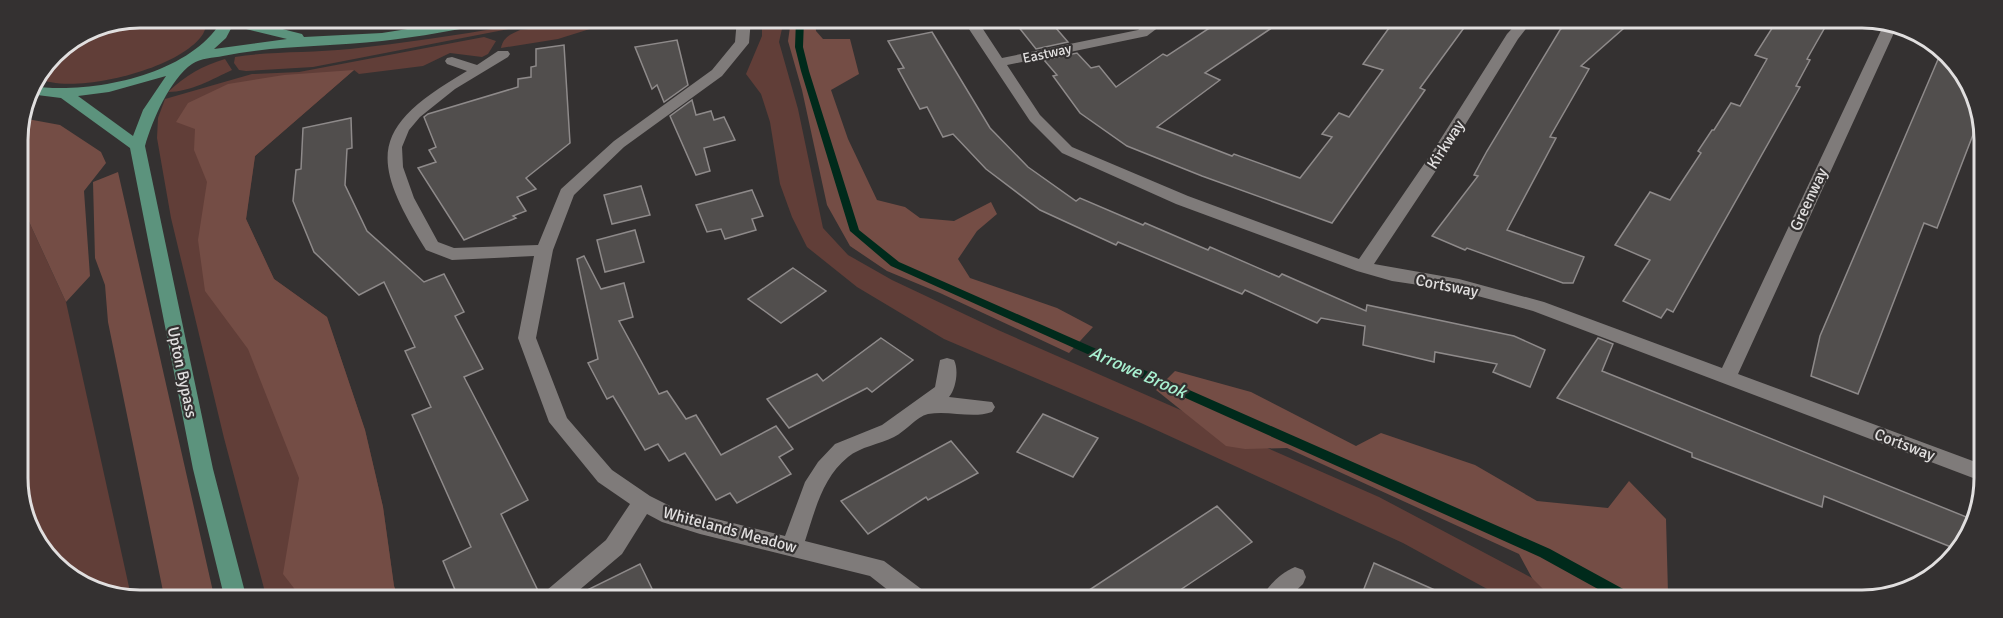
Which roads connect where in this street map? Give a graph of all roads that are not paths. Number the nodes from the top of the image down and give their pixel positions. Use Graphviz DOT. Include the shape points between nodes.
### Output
graph roads {
  1 [pos="1149,28"];
  2 [pos="1520,28"];
  3 [pos="225,29"];
  4 [pos="265,29"];
  5 [pos="433,29"];
  6 [pos="743,29"];
  7 [pos="976,29"];
  8 [pos="1888,31"];
  9 [pos="313,40"];
  10 [pos="503,54"];
  11 [pos="190,59"];
  12 [pos="452,61"];
  13 [pos="999,63"];
  14 [pos="479,70"];
  15 [pos="40,91"];
  16 [pos="60,94"];
  17 [pos="38,97"];
  18 [pos="136,146"];
  19 [pos="544,250"];
  20 [pos="1363,267"];
  21 [pos="947,365"];
  22 [pos="1727,377"];
  23 [pos="985,407"];
  24 [pos="918,410"];
  25 [pos="1974,469"];
  26 [pos="643,502"];
  27 [pos="793,546"];
  28 [pos="1295,577"];
  29 [pos="1283,589"];
  30 [pos="233,590"];
  31 [pos="564,590"];
  32 [pos="905,590"];
  1 -- 13 [label="street, Eastway"];
  2 -- 20 [label="street, Kirkway"];
  3 -- 11 [label="main road" via="221,36"];
  4 -- 9 [label="main road"];
  5 -- 9 [label="main road" via="382,37"];
  6 -- 19 [label="street, Whitelands Meadow" via="742,43 717,73 619,144 567,193"];
  7 -- 13 [label="street, Cortsway"];
  8 -- 22 [label="street, Greenway"];
  9 -- 11 [label="main road"];
  10 -- 14 [label="street"];
  11 -- 16 [label="main road" via="128,84"];
  11 -- 18 [label="main road, Upton Bypass" via="153,103"];
  12 -- 14 [label="street"];
  13 -- 20 [label="street, Cortsway" via="1035,118 1067,150 1182,200"];
  14 -- 19 [label="street" via="430,99 397,138 394,165 402,190 432,246 452,254"];
  15 -- 16 [label="main road"];
  16 -- 17 [label="main road"];
  16 -- 18 [label="main road"];
  18 -- 30 [label="main road, Upton Bypass" via="202,469"];
  19 -- 26 [label="street, Whitelands Meadow" via="527,338 559,422 605,476"];
  20 -- 22 [label="street, Cortsway" via="1460,285 1538,306"];
  21 -- 24 [label="street" via="944,390"];
  22 -- 25 [label="street, Cortsway"];
  23 -- 24 [label="street" via="944,404"];
  24 -- 27 [label="street" via="890,431 842,450 825,468 812,488"];
  26 -- 27 [label="street, Whitelands Meadow" via="670,516"];
  26 -- 31 [label="street" via="614,547"];
  27 -- 32 [label="street, Whitelands Meadow" via="876,568"];
  28 -- 29 [label="street"];
}
